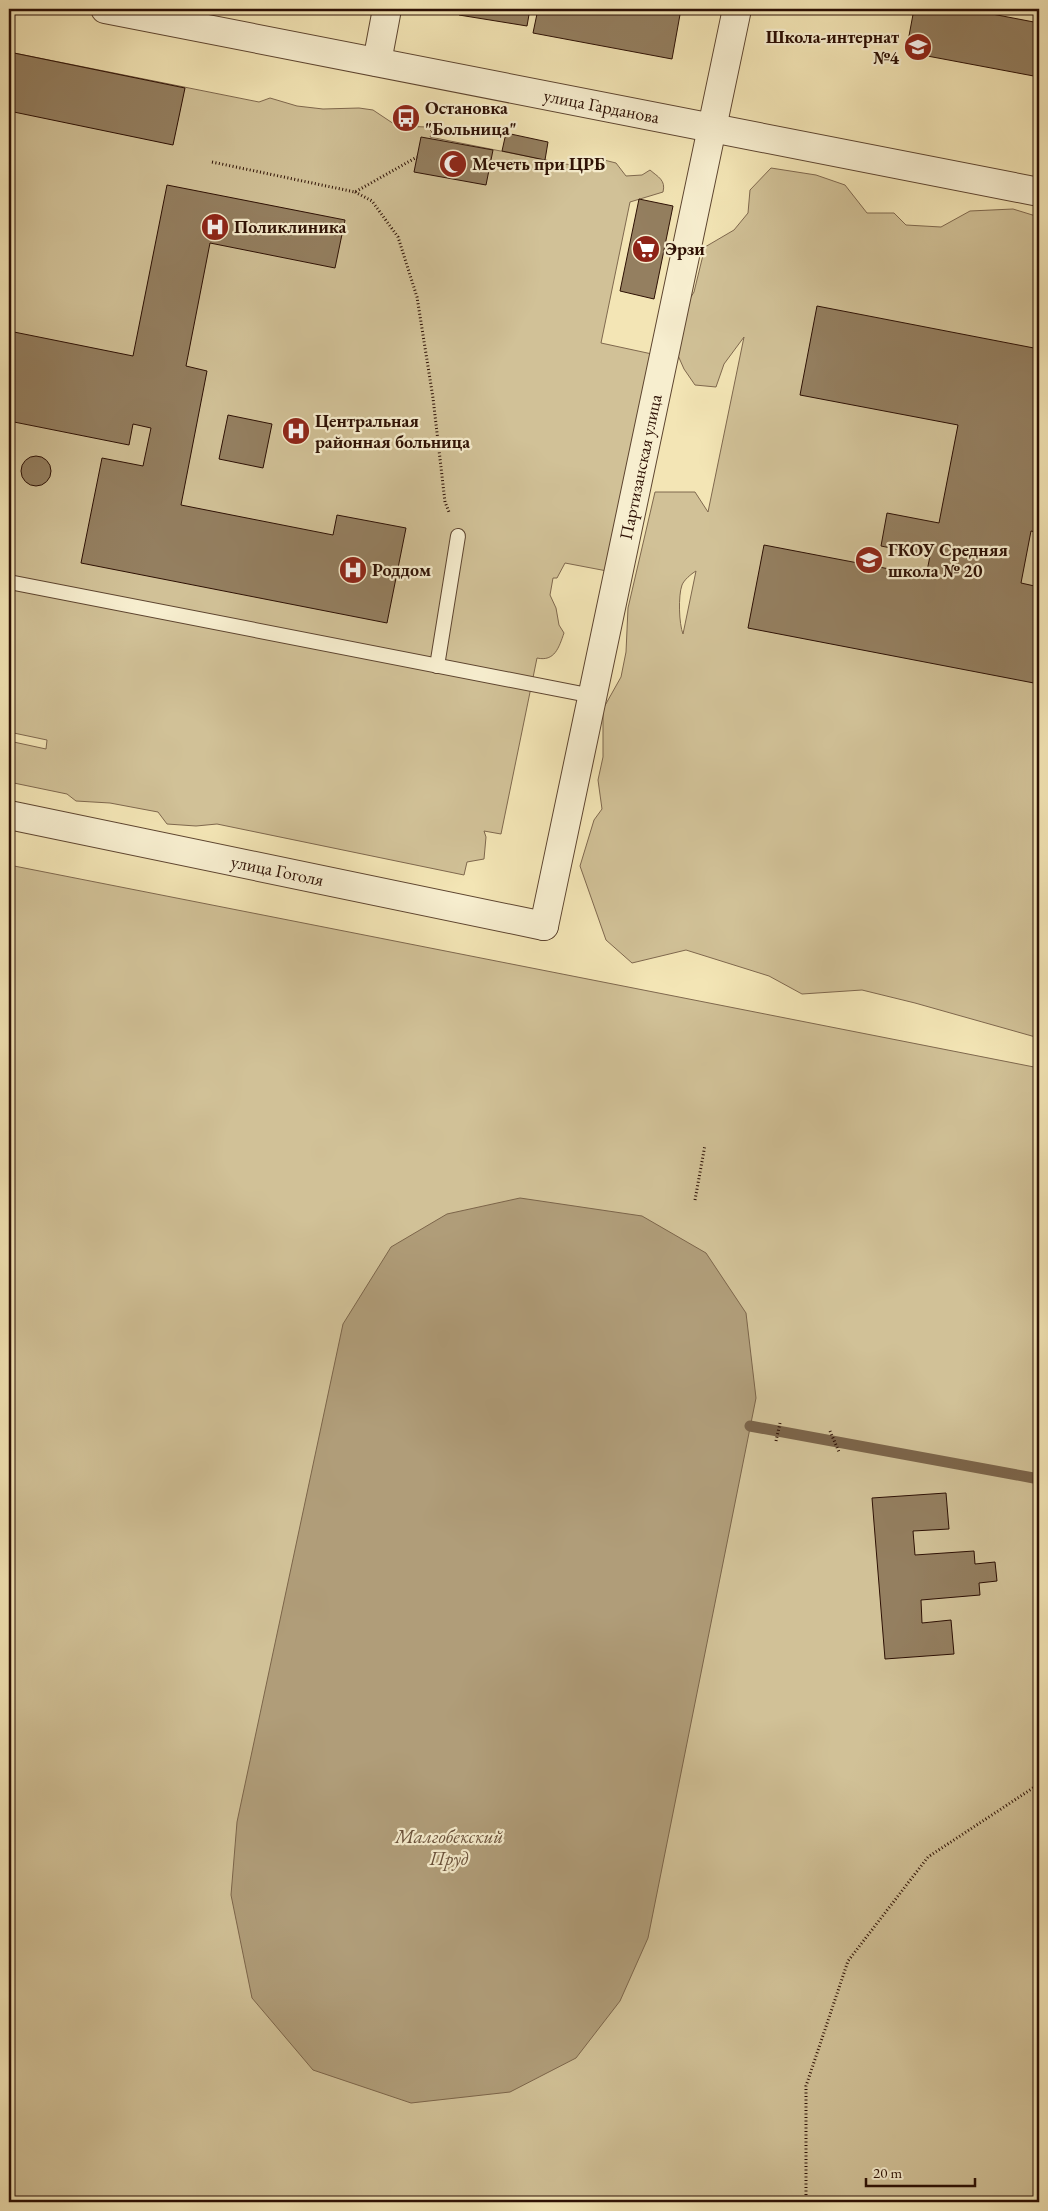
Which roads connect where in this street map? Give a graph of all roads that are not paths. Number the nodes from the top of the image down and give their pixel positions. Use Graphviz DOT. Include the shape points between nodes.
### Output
graph roads {
  1 [pos="105,9"];
  2 [pos="387,9"];
  3 [pos="737,9"];
  4 [pos="377,62"];
  5 [pos="712,129"];
  6 [pos="1039,192"];
  7 [pos="458,536"];
  8 [pos="9,582"];
  9 [pos="437,666"];
  10 [pos="593,696"];
  11 [pos="9,816"];
  12 [pos="544,926"];
  1 -- 4 [label="street, улица Гарданова"];
  2 -- 4 [label="street"];
  3 -- 5 [label="street, Партизанская улица"];
  4 -- 5 [label="street, улица Гарданова"];
  5 -- 6 [label="street, улица Гарданова"];
  5 -- 10 [label="street, Партизанская улица"];
  7 -- 9 [label="lane"];
  8 -- 9 [label="lane"];
  9 -- 10 [label="lane"];
  10 -- 12 [label="street, Партизанская улица"];
  11 -- 12 [label="street, улица Гоголя"];
}
